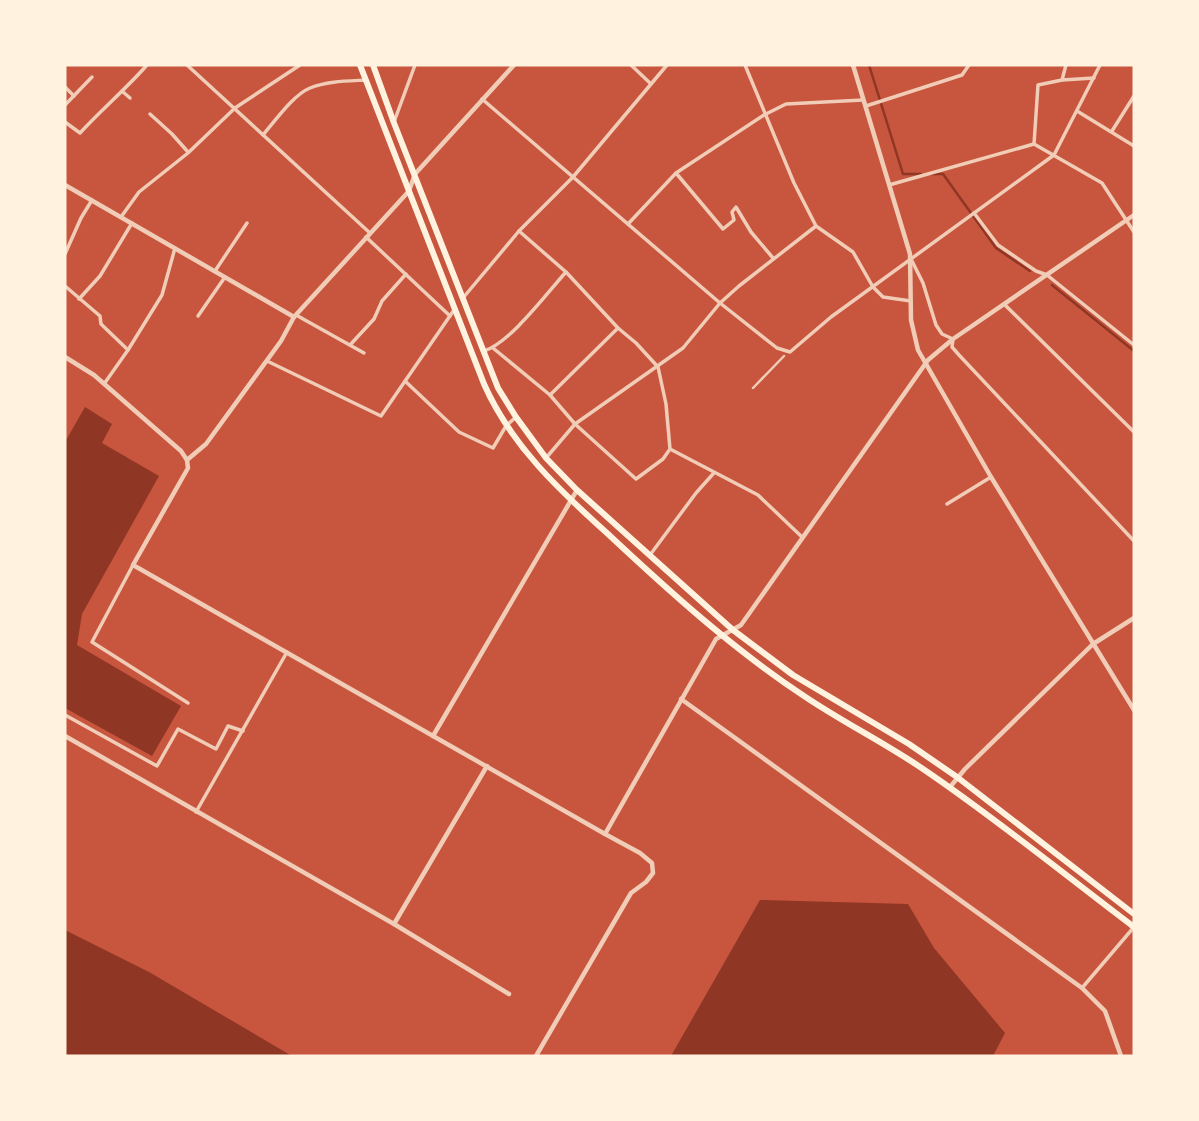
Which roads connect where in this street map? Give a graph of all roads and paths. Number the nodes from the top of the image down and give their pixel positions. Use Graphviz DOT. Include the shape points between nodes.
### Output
graph roads {
  1 [pos="146,65"];
  2 [pos="187,65"];
  3 [pos="300,65"];
  4 [pos="360,65"];
  5 [pos="373,65"];
  6 [pos="415,65"];
  7 [pos="514,65"];
  8 [pos="631,65"];
  9 [pos="667,65"];
  10 [pos="745,65"];
  11 [pos="853,65"];
  12 [pos="969,65"];
  13 [pos="1066,65"];
  14 [pos="1100,65"];
  15 [pos="92,77"];
  16 [pos="1094,78"];
  17 [pos="366,80"];
  18 [pos="1062,80"];
  19 [pos="650,83"];
  20 [pos="65,87"];
  21 [pos="123,92"];
  22 [pos="74,96"];
  23 [pos="1134,96"];
  24 [pos="130,98"];
  25 [pos="482,99"];
  26 [pos="863,100"];
  27 [pos="65,105"];
  28 [pos="865,106"];
  29 [pos="235,108"];
  30 [pos="1077,111"];
  31 [pos="149,114"];
  32 [pos="764,115"];
  33 [pos="65,122"];
  34 [pos="394,122"];
  35 [pos="1112,131"];
  36 [pos="263,135"];
  37 [pos="1034,144"];
  38 [pos="1134,146"];
  39 [pos="188,153"];
  40 [pos="1054,155"];
  41 [pos="676,173"];
  42 [pos="415,174"];
  43 [pos="573,177"];
  44 [pos="65,185"];
  45 [pos="889,186"];
  46 [pos="409,191"];
  47 [pos="92,200"];
  48 [pos="974,213"];
  49 [pos="1134,215"];
  50 [pos="121,217"];
  51 [pos="1126,220"];
  52 [pos="132,223"];
  53 [pos="247,223"];
  54 [pos="628,225"];
  55 [pos="816,226"];
  56 [pos="519,231"];
  57 [pos="1134,232"];
  58 [pos="368,235"];
  59 [pos="175,248"];
  60 [pos="65,254"];
  61 [pos="774,258"];
  62 [pos="911,259"];
  63 [pos="215,271"];
  64 [pos="566,272"];
  65 [pos="406,274"];
  66 [pos="1047,275"];
  67 [pos="225,276"];
  68 [pos="65,286"];
  69 [pos="873,287"];
  70 [pos="463,298"];
  71 [pos="79,299"];
  72 [pos="911,301"];
  73 [pos="720,303"];
  74 [pos="1004,304"];
  75 [pos="452,313"];
  76 [pos="198,316"];
  77 [pos="295,316"];
  78 [pos="618,328"];
  79 [pos="953,339"];
  80 [pos="350,345"];
  81 [pos="1134,345"];
  82 [pos="493,348"];
  83 [pos="128,350"];
  84 [pos="484,351"];
  85 [pos="364,353"];
  86 [pos="784,356"];
  87 [pos="65,357"];
  88 [pos="267,361"];
  89 [pos="925,365"];
  90 [pos="658,367"];
  91 [pos="405,381"];
  92 [pos="104,384"];
  93 [pos="753,388"];
  94 [pos="551,395"];
  95 [pos="516,417"];
  96 [pos="575,424"];
  97 [pos="506,426"];
  98 [pos="1134,432"];
  99 [pos="670,449"];
  100 [pos="546,458"];
  101 [pos="187,460"];
  102 [pos="713,474"];
  103 [pos="991,477"];
  104 [pos="577,490"];
  105 [pos="570,500"];
  106 [pos="947,504"];
  107 [pos="802,537"];
  108 [pos="1134,541"];
  109 [pos="650,555"];
  110 [pos="133,565"];
  111 [pos="1134,618"];
  112 [pos="733,630"];
  113 [pos="720,635"];
  114 [pos="1093,644"];
  115 [pos="287,652"];
  116 [pos="681,699"];
  117 [pos="188,703"];
  118 [pos="1134,710"];
  119 [pos="65,715"];
  120 [pos="243,731"];
  121 [pos="65,736"];
  122 [pos="433,736"];
  123 [pos="486,766"];
  124 [pos="957,778"];
  125 [pos="950,787"];
  126 [pos="197,811"];
  127 [pos="605,834"];
  128 [pos="1134,914"];
  129 [pos="394,924"];
  130 [pos="1134,927"];
  131 [pos="1082,988"];
  132 [pos="509,994"];
  133 [pos="536,1056"];
  134 [pos="1121,1056"];
  1 -- 21 [label="street"];
  2 -- 29 [label="street"];
  3 -- 29 [label="street"];
  4 -- 17 [label="main road"];
  5 -- 34 [label="main road"];
  6 -- 34 [label="street"];
  7 -- 25 [label="street"];
  8 -- 19 [label="street"];
  9 -- 19 [label="street"];
  10 -- 32 [label="street"];
  11 -- 26 [label="street"];
  12 -- 28 [label="street" via="962,75"];
  13 -- 18 [label="street"];
  14 -- 16 [label="street"];
  15 -- 22 [label="street"];
  16 -- 18 [label="street"];
  16 -- 30 [label="street"];
  17 -- 36 [label="street" via="309,88"];
  17 -- 46 [label="main road"];
  18 -- 37 [label="street" via="1038,85"];
  19 -- 43 [label="street"];
  20 -- 22 [label="street"];
  21 -- 24 [label="street"];
  21 -- 33 [label="street" via="80,133"];
  22 -- 27 [label="street"];
  23 -- 35 [label="street"];
  25 -- 42 [label="street"];
  25 -- 43 [label="street"];
  26 -- 28 [label="street"];
  26 -- 32 [label="street" via="786,104"];
  28 -- 45 [label="street"];
  29 -- 36 [label="street"];
  29 -- 39 [label="street"];
  30 -- 35 [label="street"];
  30 -- 40 [label="street"];
  31 -- 39 [label="street"];
  32 -- 41 [label="street"];
  32 -- 55 [label="street"];
  34 -- 42 [label="main road"];
  35 -- 38 [label="street"];
  36 -- 58 [label="street"];
  37 -- 40 [label="street"];
  37 -- 45 [label="street"];
  39 -- 50 [label="street" via="139,192"];
  40 -- 48 [label="street"];
  40 -- 51 [label="street" via="1102,183"];
  41 -- 54 [label="street"];
  41 -- 61 [label="street" via="723,229 734,220 736,207"];
  42 -- 46 [label="street"];
  42 -- 70 [label="main road"];
  43 -- 54 [label="street"];
  43 -- 56 [label="street"];
  44 -- 47 [label="street"];
  45 -- 62 [label="street"];
  46 -- 58 [label="street"];
  46 -- 75 [label="main road"];
  47 -- 50 [label="street"];
  47 -- 60 [label="street"];
  48 -- 62 [label="street"];
  48 -- 66 [label="street" via="998,245"];
  49 -- 51 [label="street"];
  50 -- 52 [label="street"];
  51 -- 57 [label="street"];
  51 -- 66 [label="street"];
  52 -- 59 [label="street"];
  52 -- 71 [label="street" via="100,276"];
  53 -- 63 [label="street"];
  54 -- 73 [label="street"];
  55 -- 61 [label="street"];
  55 -- 69 [label="street" via="853,252"];
  56 -- 64 [label="street"];
  56 -- 70 [label="street"];
  58 -- 65 [label="street"];
  58 -- 77 [label="street"];
  59 -- 63 [label="street"];
  59 -- 83 [label="street" via="162,295"];
  61 -- 73 [label="street"];
  62 -- 69 [label="street"];
  62 -- 72 [label="street"];
  62 -- 79 [label="street" via="936,325"];
  63 -- 67 [label="street"];
  64 -- 78 [label="street"];
  64 -- 82 [label="street"];
  65 -- 75 [label="street"];
  65 -- 80 [label="street"];
  66 -- 74 [label="street"];
  66 -- 81 [label="street"];
  67 -- 76 [label="street"];
  67 -- 77 [label="street"];
  68 -- 71 [label="street"];
  69 -- 72 [label="street" via="887,299"];
  69 -- 73 [label="street" via="789,352 777,348"];
  70 -- 84 [label="main road"];
  71 -- 83 [label="street"];
  72 -- 89 [label="street" via="913,334"];
  73 -- 90 [label="street" via="683,348"];
  74 -- 79 [label="street"];
  74 -- 98 [label="street"];
  75 -- 91 [label="street"];
  75 -- 97 [label="main road"];
  77 -- 80 [label="street"];
  77 -- 88 [label="street"];
  78 -- 90 [label="street"];
  78 -- 94 [label="street"];
  79 -- 89 [label="street"];
  79 -- 108 [label="street" via="952,347 959,355"];
  80 -- 85 [label="street"];
  82 -- 84 [label="street"];
  82 -- 94 [label="street"];
  83 -- 92 [label="street"];
  84 -- 95 [label="main road" via="498,388"];
  86 -- 93 [label="street"];
  87 -- 92 [label="street"];
  88 -- 91 [label="street" via="381,416"];
  88 -- 101 [label="street" via="206,444"];
  89 -- 103 [label="street"];
  89 -- 107 [label="street"];
  90 -- 96 [label="street"];
  90 -- 99 [label="street"];
  91 -- 97 [label="street" via="459,432 493,448"];
  92 -- 101 [label="street"];
  94 -- 96 [label="street"];
  95 -- 97 [label="street"];
  95 -- 100 [label="main road"];
  96 -- 99 [label="street" via="636,479"];
  96 -- 100 [label="street"];
  97 -- 105 [label="main road"];
  99 -- 102 [label="street"];
  100 -- 104 [label="main road"];
  101 -- 110 [label="street" via="188,468"];
  102 -- 107 [label="street" via="758,495"];
  102 -- 109 [label="street"];
  103 -- 106 [label="street"];
  103 -- 114 [label="street"];
  104 -- 105 [label="street"];
  104 -- 109 [label="main road"];
  105 -- 113 [label="main road"];
  105 -- 122 [label="street"];
  107 -- 112 [label="street"];
  109 -- 112 [label="main road"];
  110 -- 115 [label="street"];
  110 -- 117 [label="street" via="92,642"];
  111 -- 114 [label="street"];
  112 -- 113 [label="street"];
  112 -- 124 [label="main road" via="793,675"];
  113 -- 116 [label="street"];
  113 -- 125 [label="main road" via="805,697"];
  114 -- 118 [label="street"];
  114 -- 124 [label="street"];
  115 -- 120 [label="street"];
  115 -- 122 [label="street"];
  116 -- 127 [label="street"];
  116 -- 131 [label="street"];
  119 -- 120 [label="street" via="157,766 178,729 216,749 228,726"];
  120 -- 126 [label="street"];
  121 -- 126 [label="street"];
  122 -- 123 [label="street"];
  123 -- 127 [label="street"];
  123 -- 129 [label="street"];
  124 -- 125 [label="street"];
  124 -- 128 [label="main road"];
  125 -- 130 [label="main road"];
  126 -- 129 [label="street"];
  127 -- 133 [label="street" via="640,853 652,863 653,873 631,893"];
  129 -- 132 [label="street"];
  130 -- 131 [label="street"];
  131 -- 134 [label="street" via="1105,1011"];
}
